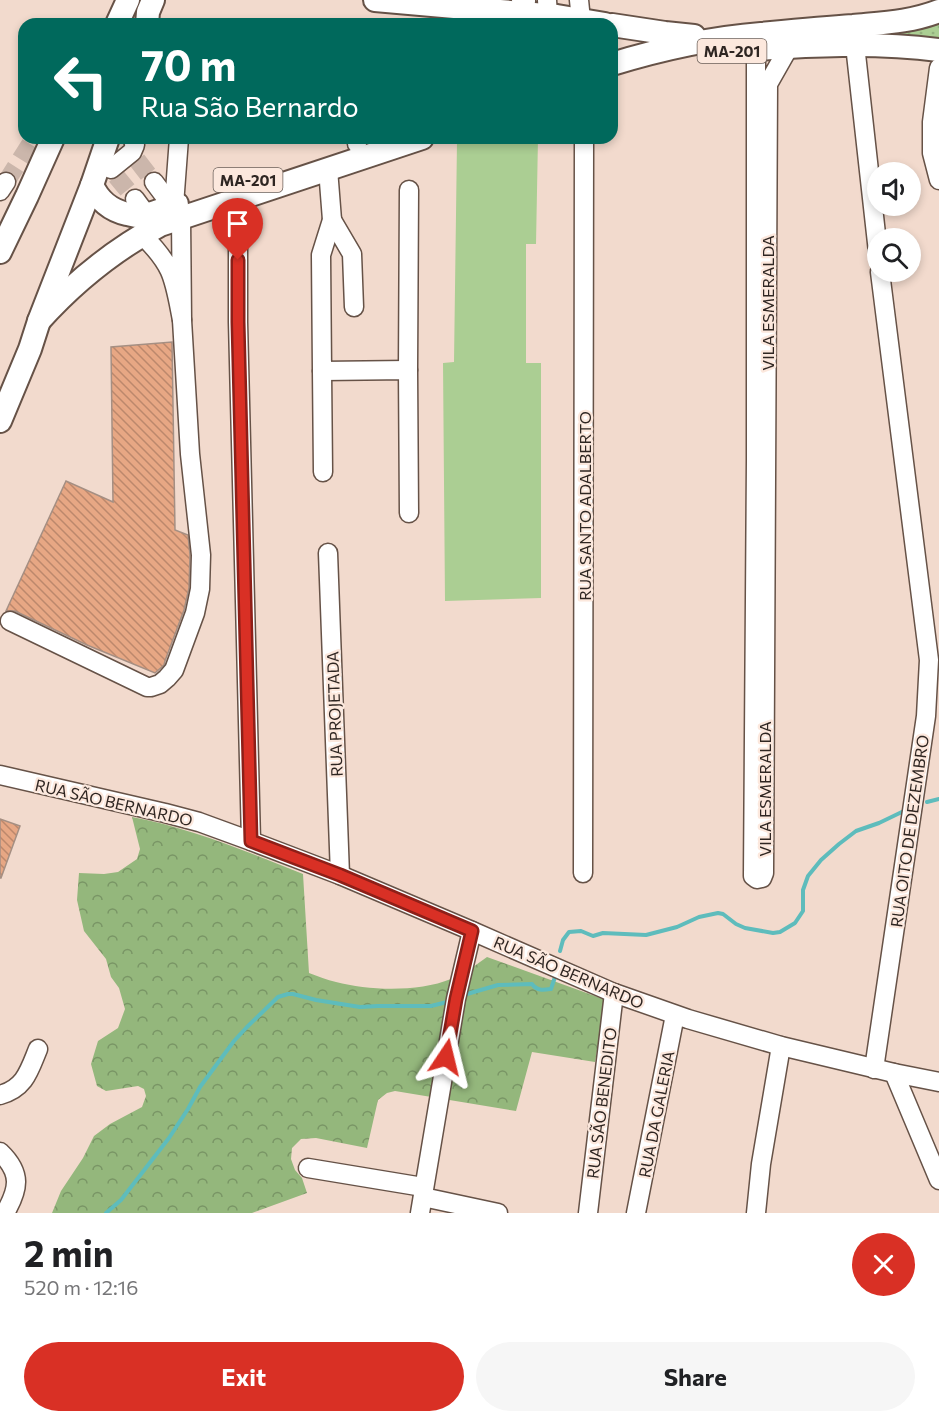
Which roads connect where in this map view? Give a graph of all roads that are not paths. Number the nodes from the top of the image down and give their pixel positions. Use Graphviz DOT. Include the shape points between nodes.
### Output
graph roads {
  1 [pos="129,0"];
  2 [pos="375,0"];
  3 [pos="521,0"];
  4 [pos="526,1"];
  5 [pos="548,8"];
  6 [pos="936,9"];
  7 [pos="580,10"];
  8 [pos="120,18"];
  9 [pos="594,18"];
  10 [pos="618,26"];
  11 [pos="729,37"];
  12 [pos="855,45"];
  13 [pos="789,47"];
  14 [pos="756,49"];
  15 [pos="936,54"];
  16 [pos="618,62"];
  17 [pos="618,76"];
  18 [pos="53,144"];
  19 [pos="178,144"];
  20 [pos="353,144"];
  21 [pos="404,144"];
  22 [pos="584,144"];
  23 [pos="134,150"];
  24 [pos="109,160"];
  25 [pos="328,169"];
  26 [pos="939,180"];
  27 [pos="154,182"];
  28 [pos="92,185"];
  29 [pos="409,190"];
  30 [pos="762,195"];
  31 [pos="27,196"];
  32 [pos="238,199"];
  33 [pos="156,215"];
  34 [pos="332,220"];
  35 [pos="0,225"];
  36 [pos="875,228"];
  37 [pos="0,252"];
  38 [pos="881,282"];
  39 [pos="354,307"];
  40 [pos="182,320"];
  41 [pos="39,321"];
  42 [pos="408,370"];
  43 [pos="322,371"];
  44 [pos="0,421"];
  45 [pos="761,461"];
  46 [pos="323,472"];
  47 [pos="410,513"];
  48 [pos="328,553"];
  49 [pos="10,621"];
  50 [pos="934,662"];
  51 [pos="0,775"];
  52 [pos="251,841"];
  53 [pos="583,873"];
  54 [pos="340,875"];
  55 [pos="472,931"];
  56 [pos="614,993"];
  57 [pos="675,1015"];
  58 [pos="781,1046"];
  59 [pos="38,1049"];
  60 [pos="874,1069"];
  61 [pos="894,1073"];
  62 [pos="939,1082"];
  63 [pos="0,1095"];
  64 [pos="0,1152"];
  65 [pos="308,1168"];
  66 [pos="939,1180"];
  67 [pos="422,1199"];
  68 [pos="5,1213"];
  69 [pos="498,1213"];
  70 [pos="588,1213"];
  71 [pos="636,1213"];
  72 [pos="756,1213"];
  1 -- 8 [label="main road"];
  2 -- 5 [label="main road"];
  3 -- 4 [label="street"];
  5 -- 7 [label="main road"];
  6 -- 11 [label="main road, MA-201" via="899,22"];
  7 -- 9 [label="main road"];
  10 -- 11 [label="main road"];
  11 -- 16 [label="main road, MA-201"];
  12 -- 13 [label="main road, MA-201"];
  12 -- 15 [label="main road, MA-201" via="892,45"];
  12 -- 36 [label="street"];
  13 -- 14 [label="main road, MA-201"];
  13 -- 30 [label="street, VILA ESMERALDA" via="768,84"];
  14 -- 17 [label="main road, MA-201" via="712,54"];
  14 -- 30 [label="street, VILA ESMERALDA"];
  15 -- 26 [label="street" via="932,153"];
  18 -- 31 [label="main road"];
  19 -- 33 [label="street"];
  20 -- 33 [label="main road, MA-201"];
  21 -- 25 [label="main road, MA-201"];
  22 -- 53 [label="street, RUA SANTO ADALBERTO"];
  23 -- 24 [label="street"];
  24 -- 28 [label="main road"];
  25 -- 32 [label="main road, MA-201"];
  25 -- 34 [label="street"];
  27 -- 33 [label="street"];
  28 -- 33 [label="main road" via="101,200 116,211"];
  28 -- 41 [label="main road"];
  29 -- 42 [label="street"];
  30 -- 45 [label="street, VILA ESMERALDA"];
  31 -- 35 [label="main road"];
  31 -- 37 [label="main road"];
  32 -- 33 [label="main road, MA-201"];
  32 -- 52 [label="street"];
  33 -- 40 [label="street"];
  33 -- 40 [label="street" via="156,248 172,272"];
  33 -- 41 [label="main road"];
  34 -- 39 [label="street" via="352,255"];
  34 -- 43 [label="street" via="321,255"];
  38 -- 50 [label="street, RUA OITO DE DEZEMBRO"];
  40 -- 49 [label="street" via="201,555 195,613 174,670 160,684 147,687"];
  41 -- 44 [label="main road"];
  42 -- 43 [label="street"];
  42 -- 47 [label="street"];
  43 -- 46 [label="street"];
  45 -- 45 [label="street, VILA ESMERALDA" via="753,876 757,879 764,873"];
  48 -- 54 [label="street, RUA PROJETADA"];
  50 -- 60 [label="street, RUA OITO DE DEZEMBRO"];
  51 -- 52 [label="street, RUA SÃO BERNARDO" via="165,813"];
  52 -- 54 [label="street, RUA SÃO BERNARDO"];
  54 -- 55 [label="street, RUA SÃO BERNARDO"];
  55 -- 56 [label="street, RUA SÃO BERNARDO"];
  55 -- 67 [label="street" via="456,999"];
  56 -- 57 [label="street, RUA SÃO BERNARDO"];
  56 -- 70 [label="street, RUA SÃO BENEDITO"];
  57 -- 58 [label="street, RUA SÃO BERNARDO"];
  57 -- 71 [label="street, RUA DA GALERIA"];
  58 -- 60 [label="street, RUA SÃO BERNARDO"];
  58 -- 72 [label="street"];
  59 -- 63 [label="street" via="28,1075 18,1087"];
  60 -- 61 [label="street, RUA SÃO BERNARDO"];
  61 -- 62 [label="street, RUA SÃO BERNARDO"];
  61 -- 66 [label="street"];
  64 -- 68 [label="street" via="8,1160 17,1185"];
  65 -- 67 [label="street"];
  67 -- 69 [label="street"];
}
